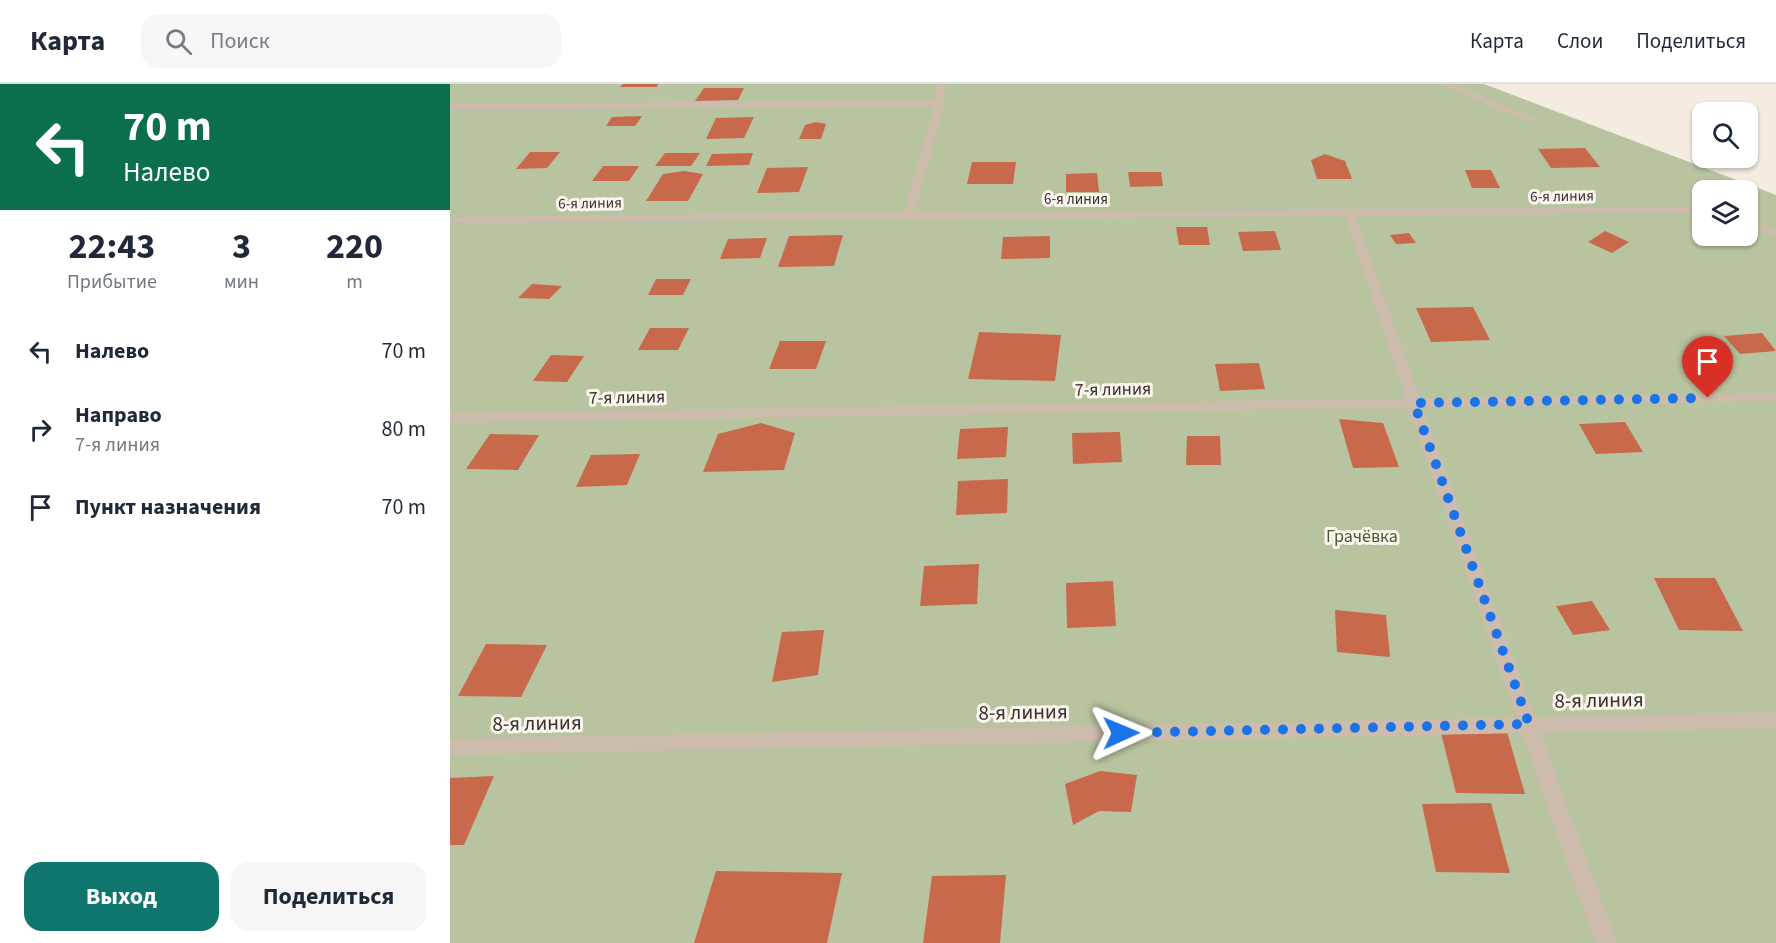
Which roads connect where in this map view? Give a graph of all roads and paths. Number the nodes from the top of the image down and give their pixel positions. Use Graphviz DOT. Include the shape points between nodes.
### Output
graph roads {
  1 [pos="941,84"];
  2 [pos="1445,84"];
  3 [pos="939,103"];
  4 [pos="450,107"];
  5 [pos="1532,120"];
  6 [pos="1692,210"];
  7 [pos="909,214"];
  8 [pos="1350,214"];
  9 [pos="450,220"];
  10 [pos="1758,227"];
  11 [pos="1776,234"];
  12 [pos="1776,397"];
  13 [pos="1414,403"];
  14 [pos="450,418"];
  15 [pos="1776,720"];
  16 [pos="1529,724"];
  17 [pos="450,747"];
  18 [pos="1606,943"];
  1 -- 3 [label="street"];
  2 -- 5 [label="street"];
  3 -- 4 [label="street"];
  3 -- 7 [label="street"];
  6 -- 8 [label="street, 6-я линия"];
  7 -- 8 [label="street, 6-я линия"];
  7 -- 9 [label="street, 6-я линия"];
  8 -- 13 [label="street"];
  10 -- 11 [label="street"];
  12 -- 13 [label="street, 7-я линия"];
  13 -- 14 [label="street, 7-я линия"];
  13 -- 16 [label="street"];
  15 -- 16 [label="street, 8-я линия"];
  16 -- 17 [label="street, 8-я линия"];
  16 -- 18 [label="street"];
}
